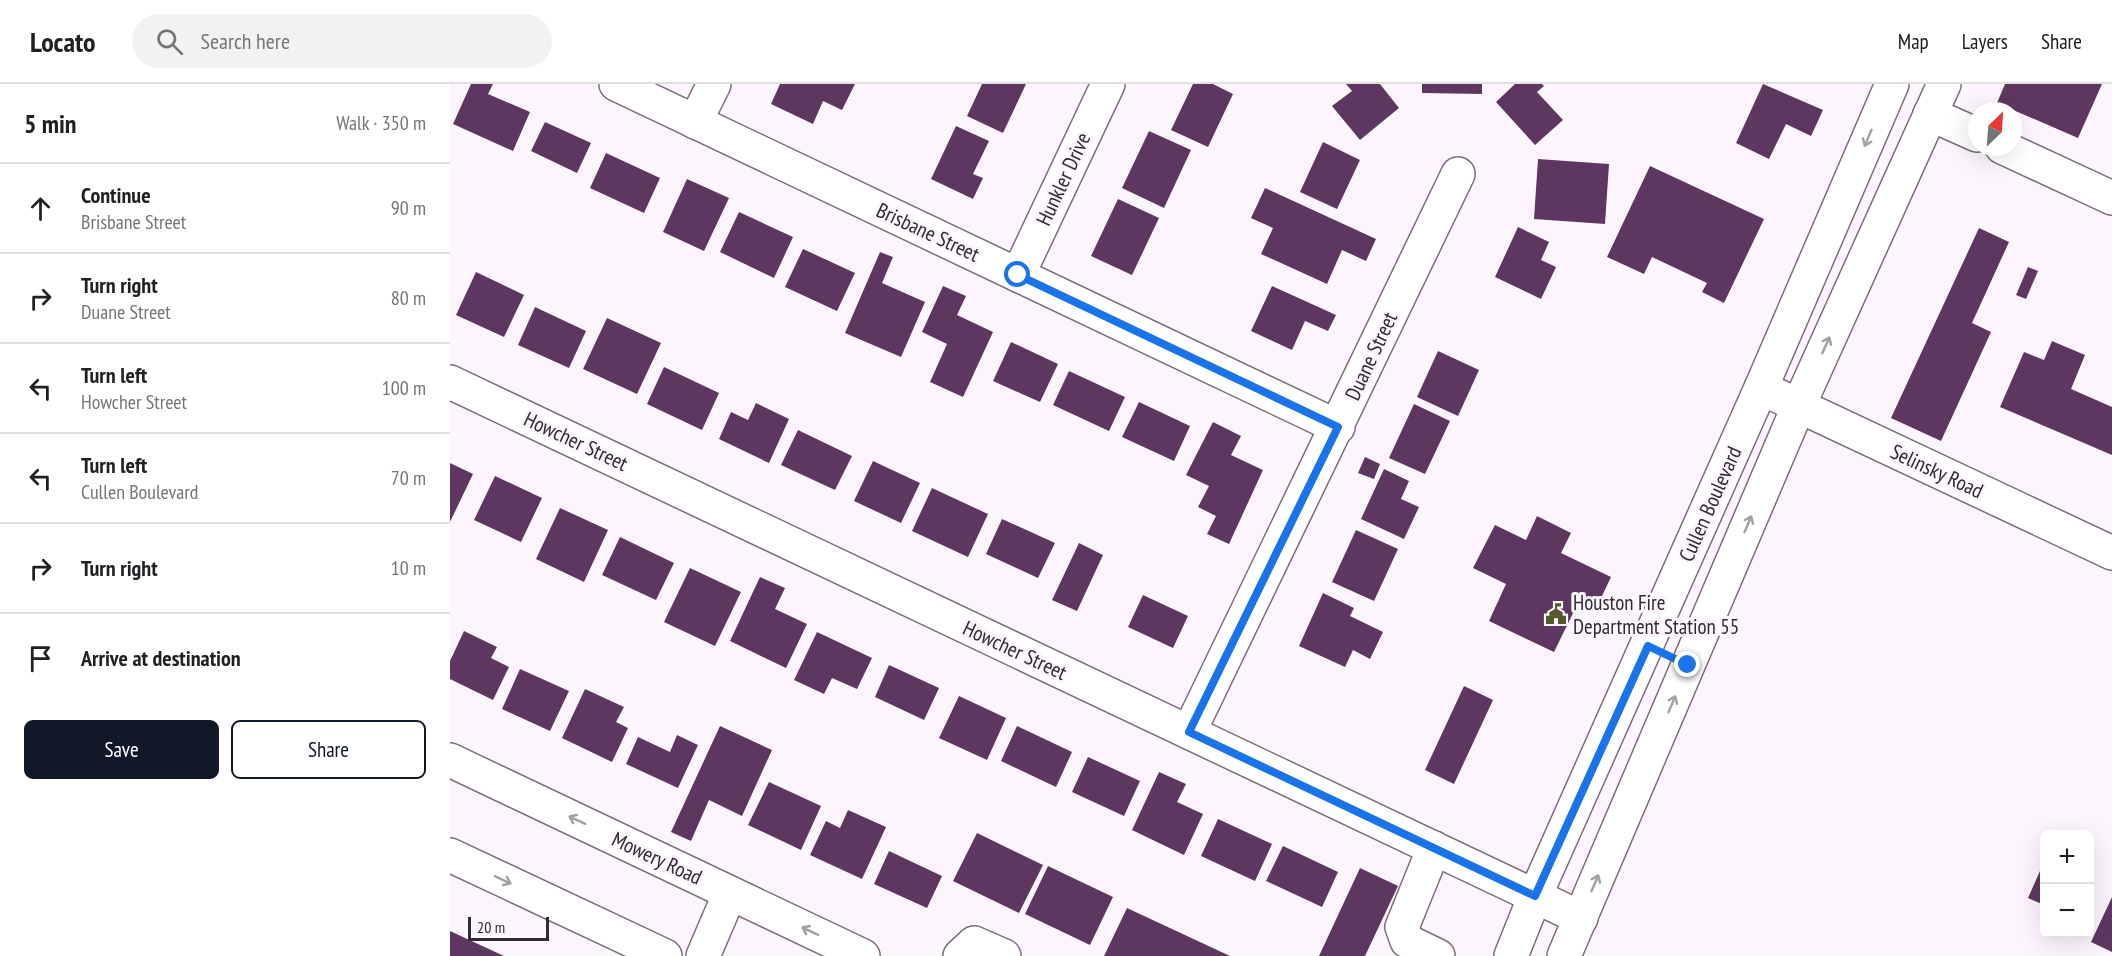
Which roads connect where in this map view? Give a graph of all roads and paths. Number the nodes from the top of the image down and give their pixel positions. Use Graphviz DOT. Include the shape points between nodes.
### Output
graph roads {
  1 [pos="616,84"];
  2 [pos="714,84"];
  3 [pos="1108,84"];
  4 [pos="1892,84"];
  5 [pos="1944,84"];
  6 [pos="1930,114"];
  7 [pos="696,122"];
  8 [pos="1968,131"];
  9 [pos="2021,156"];
  10 [pos="1458,174"];
  11 [pos="2112,198"];
  12 [pos="1018,275"];
  13 [pos="450,382"];
  14 [pos="1761,387"];
  15 [pos="1798,405"];
  16 [pos="1338,427"];
  17 [pos="2112,554"];
  18 [pos="1648,646"];
  19 [pos="1688,665"];
  20 [pos="1189,732"];
  21 [pos="450,760"];
  22 [pos="1434,848"];
  23 [pos="450,855"];
  24 [pos="730,893"];
  25 [pos="1535,896"];
  26 [pos="1581,918"];
  27 [pos="665,956"];
  28 [pos="703,956"];
  29 [pos="863,956"];
  30 [pos="960,956"];
  31 [pos="1004,956"];
  32 [pos="1438,956"];
  33 [pos="1511,956"];
  34 [pos="1564,956"];
  1 -- 7 [label="street, Brisbane Street"];
  2 -- 7 [label="street"];
  3 -- 12 [label="street, Hunkler Drive"];
  4 -- 14 [label="street, Cullen Boulevard, one-way"];
  5 -- 6 [label="street, Cullen Boulevard"];
  6 -- 8 [label="street"];
  15 -- 6 [label="street, Cullen Boulevard, one-way"];
  7 -- 12 [label="street, Brisbane Street"];
  9 -- 11 [label="street"];
  10 -- 16 [label="street, Duane Street"];
  12 -- 16 [label="street, Brisbane Street"];
  13 -- 20 [label="street, Howcher Street"];
  14 -- 15 [label="street, Selinsky Road"];
  14 -- 18 [label="street, Cullen Boulevard"];
  15 -- 17 [label="street, Selinsky Road"];
  19 -- 15 [label="street, Cullen Boulevard, one-way"];
  16 -- 20 [label="street, Duane Street"];
  18 -- 19 [label="street"];
  18 -- 25 [label="street, Cullen Boulevard"];
  26 -- 19 [label="street, Cullen Boulevard, one-way"];
  20 -- 22 [label="street, Howcher Street"];
  24 -- 21 [label="street, Mowery Road, one-way"];
  22 -- 25 [label="street, Howcher Street"];
  22 -- 32 [label="street" via="1402,927 1407,941"];
  23 -- 27 [label="street, one-way"];
  24 -- 28 [label="street"];
  29 -- 24 [label="street, Mowery Road, one-way"];
  25 -- 26 [label="street, Howcher Street"];
  25 -- 33 [label="street, Cullen Boulevard"];
  26 -- 34 [label="street, Cullen Boulevard"];
  30 -- 31 [label="street" via="974,943"];
}
